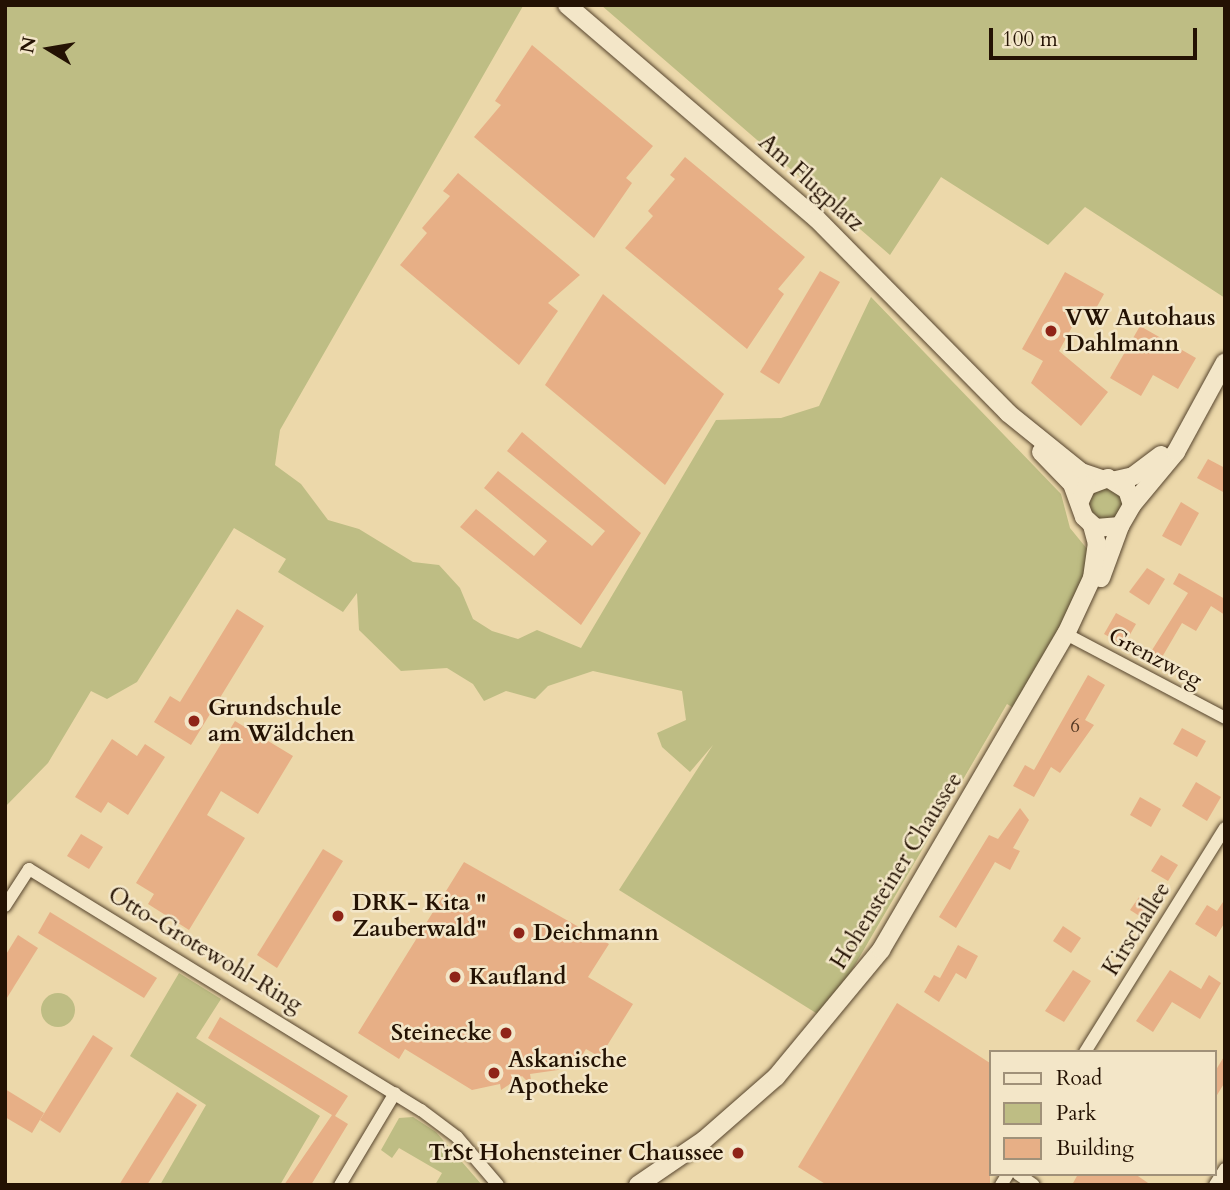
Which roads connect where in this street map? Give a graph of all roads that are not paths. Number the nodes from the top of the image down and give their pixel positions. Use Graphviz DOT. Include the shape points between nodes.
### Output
graph roads {
  1 [pos="567,5"];
  2 [pos="1225,362"];
  3 [pos="1008,413"];
  4 [pos="1184,433"];
  5 [pos="1108,480"];
  6 [pos="1080,501"];
  7 [pos="1132,505"];
  8 [pos="1092,525"];
  9 [pos="1120,526"];
  10 [pos="1066,634"];
  11 [pos="1225,718"];
  12 [pos="1225,828"];
  13 [pos="5,906"];
  14 [pos="1086,1050"];
  15 [pos="395,1093"];
  16 [pos="1225,1169"];
  17 [pos="340,1185"];
  18 [pos="498,1185"];
  19 [pos="638,1185"];
  20 [pos="1215,1185"];
  1 -- 3 [label="main road, Am Flugplatz" via="817,219"];
  2 -- 4 [label="main road"];
  3 -- 5 [label="main road, Am Flugplatz" via="1081,472"];
  3 -- 6 [label="main road, Am Flugplatz"];
  4 -- 5 [label="main road" via="1147,468"];
  4 -- 7 [label="main road"];
  5 -- 6 [label="main road"];
  5 -- 7 [label="main road"];
  6 -- 8 [label="main road, Am Flugplatz"];
  7 -- 9 [label="main road, Hohensteiner Chaussee"];
  8 -- 9 [label="main road"];
  8 -- 10 [label="main road, Hohensteiner Chaussee" via="1097,544 1092,578"];
  9 -- 10 [label="main road, Hohensteiner Chaussee" via="1098,586"];
  10 -- 11 [label="street, Grenzweg"];
  10 -- 19 [label="main road, Hohensteiner Chaussee" via="905,913 852,990 740,1111"];
  12 -- 14 [label="street, Kirschallee"];
  13 -- 15 [label="street, Otto-Grotewohl-Ring" via="29,869"];
  15 -- 17 [label="street"];
  15 -- 18 [label="street, Otto-Grotewohl-Ring" via="457,1137"];
  16 -- 20 [label="street"];
}
